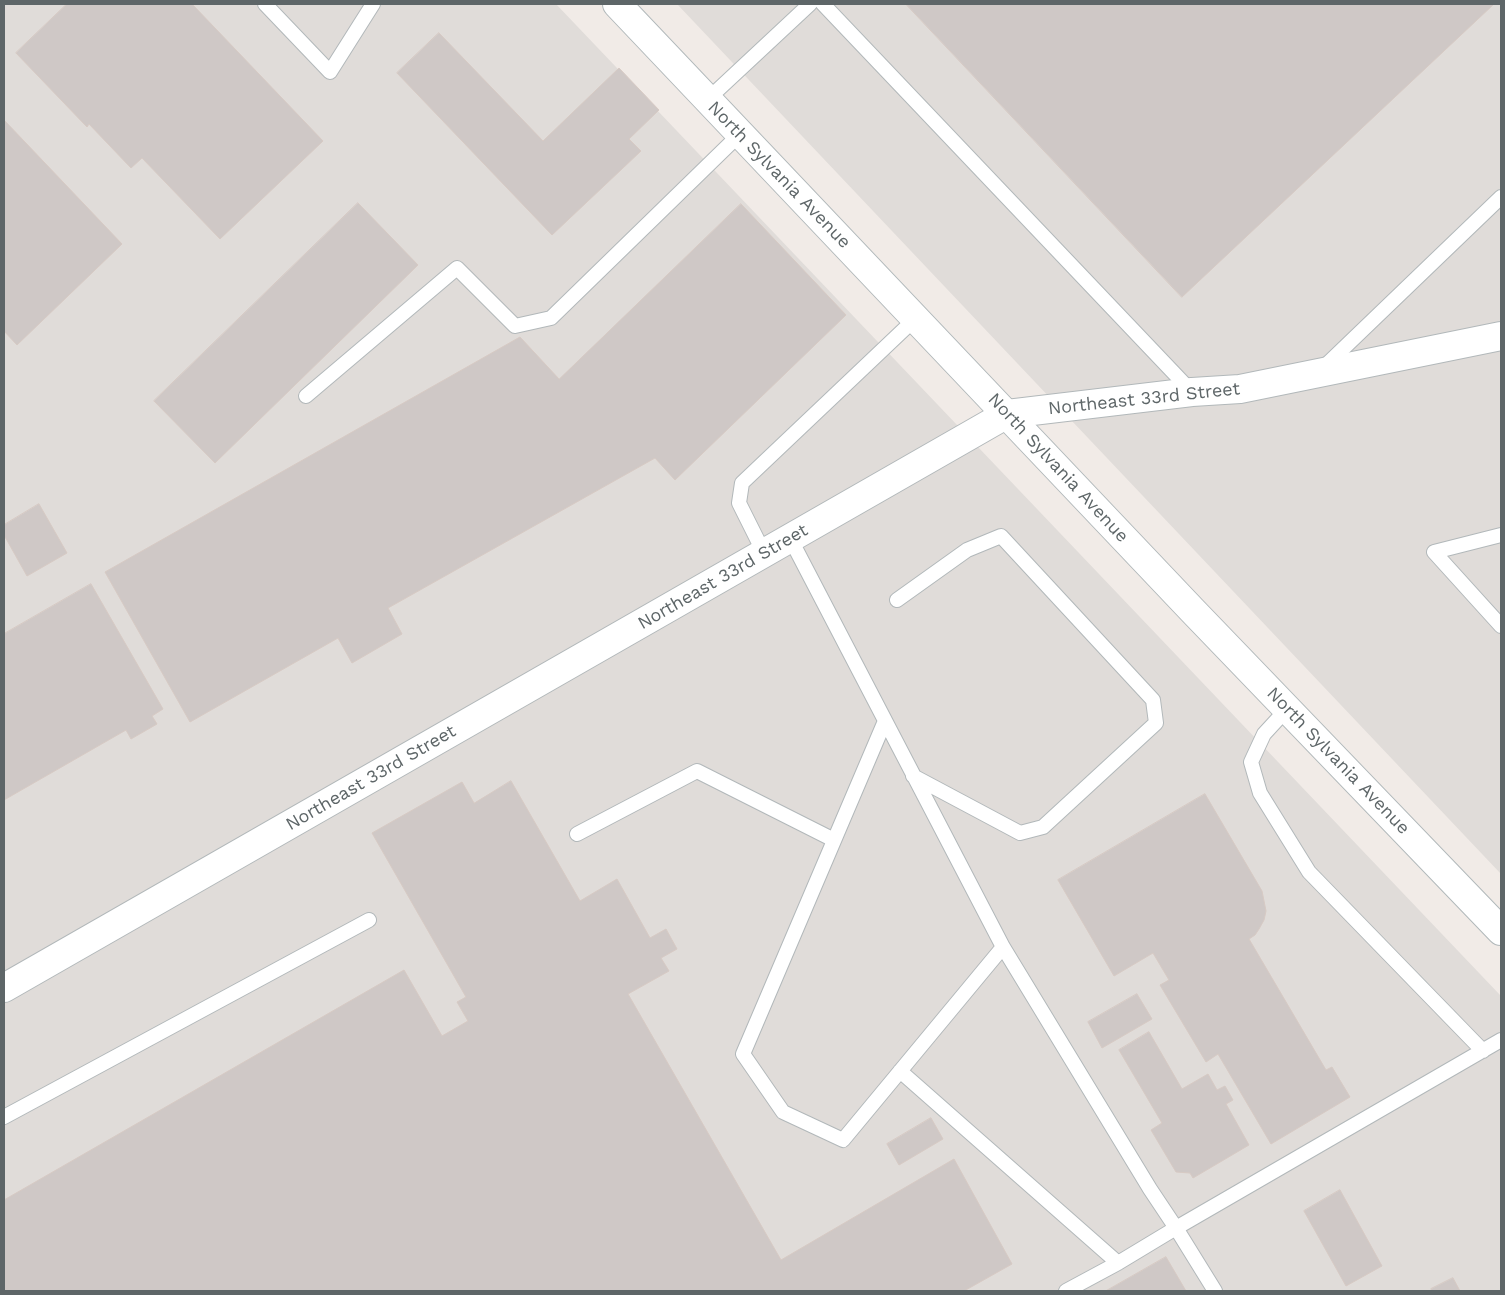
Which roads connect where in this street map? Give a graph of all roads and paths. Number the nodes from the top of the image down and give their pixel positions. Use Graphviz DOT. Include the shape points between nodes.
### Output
graph roads {
  1 [pos="265,4"];
  2 [pos="373,4"];
  3 [pos="617,4"];
  4 [pos="810,4"];
  5 [pos="823,4"];
  6 [pos="707,100"];
  7 [pos="740,134"];
  8 [pos="1501,197"];
  9 [pos="916,318"];
  10 [pos="1501,336"];
  11 [pos="1318,374"];
  12 [pos="1192,392"];
  13 [pos="306,396"];
  14 [pos="1008,414"];
  15 [pos="1501,535"];
  16 [pos="790,538"];
  17 [pos="764,553"];
  18 [pos="897,600"];
  19 [pos="1501,626"];
  20 [pos="1287,709"];
  21 [pos="885,721"];
  22 [pos="913,776"];
  23 [pos="576,834"];
  24 [pos="834,840"];
  25 [pos="369,920"];
  26 [pos="1501,931"];
  27 [pos="1003,947"];
  28 [pos="4,988"];
  29 [pos="1501,1040"];
  30 [pos="1483,1051"];
  31 [pos="900,1071"];
  32 [pos="4,1116"];
  33 [pos="1176,1228"];
  34 [pos="1118,1263"];
  35 [pos="1066,1291"];
  36 [pos="1214,1291"];
  1 -- 2 [label="lane" via="330,72"];
  3 -- 6 [label="street, North Sylvania Avenue"];
  4 -- 6 [label="lane"];
  5 -- 12 [label="lane"];
  6 -- 7 [label="street, North Sylvania Avenue"];
  7 -- 9 [label="street, North Sylvania Avenue"];
  7 -- 13 [label="lane" via="551,318 515,326 456,268"];
  8 -- 11 [label="lane"];
  9 -- 14 [label="street, North Sylvania Avenue"];
  9 -- 17 [label="lane" via="742,483 739,503"];
  10 -- 11 [label="street, Northeast 33rd Street"];
  11 -- 12 [label="street, Northeast 33rd Street" via="1240,389"];
  12 -- 14 [label="street, Northeast 33rd Street"];
  14 -- 16 [label="street, Northeast 33rd Street"];
  14 -- 20 [label="street, North Sylvania Avenue"];
  15 -- 19 [label="lane" via="1434,552"];
  16 -- 17 [label="street, Northeast 33rd Street"];
  16 -- 21 [label="lane"];
  17 -- 28 [label="street, Northeast 33rd Street"];
  18 -- 22 [label="lane" via="967,550 1001,536 1153,700 1156,724 1043,827 1020,833"];
  20 -- 26 [label="street, North Sylvania Avenue"];
  20 -- 30 [label="lane" via="1264,734 1252,762 1260,793 1309,872"];
  21 -- 22 [label="lane"];
  21 -- 24 [label="lane"];
  22 -- 27 [label="lane"];
  23 -- 24 [label="lane" via="697,771"];
  24 -- 31 [label="lane" via="743,1054 783,1112 843,1140"];
  25 -- 32 [label="lane"];
  27 -- 31 [label="lane"];
  27 -- 33 [label="lane"];
  29 -- 30 [label="lane"];
  30 -- 33 [label="lane"];
  31 -- 34 [label="lane"];
  33 -- 34 [label="lane"];
  33 -- 36 [label="lane"];
  34 -- 35 [label="lane"];
}
